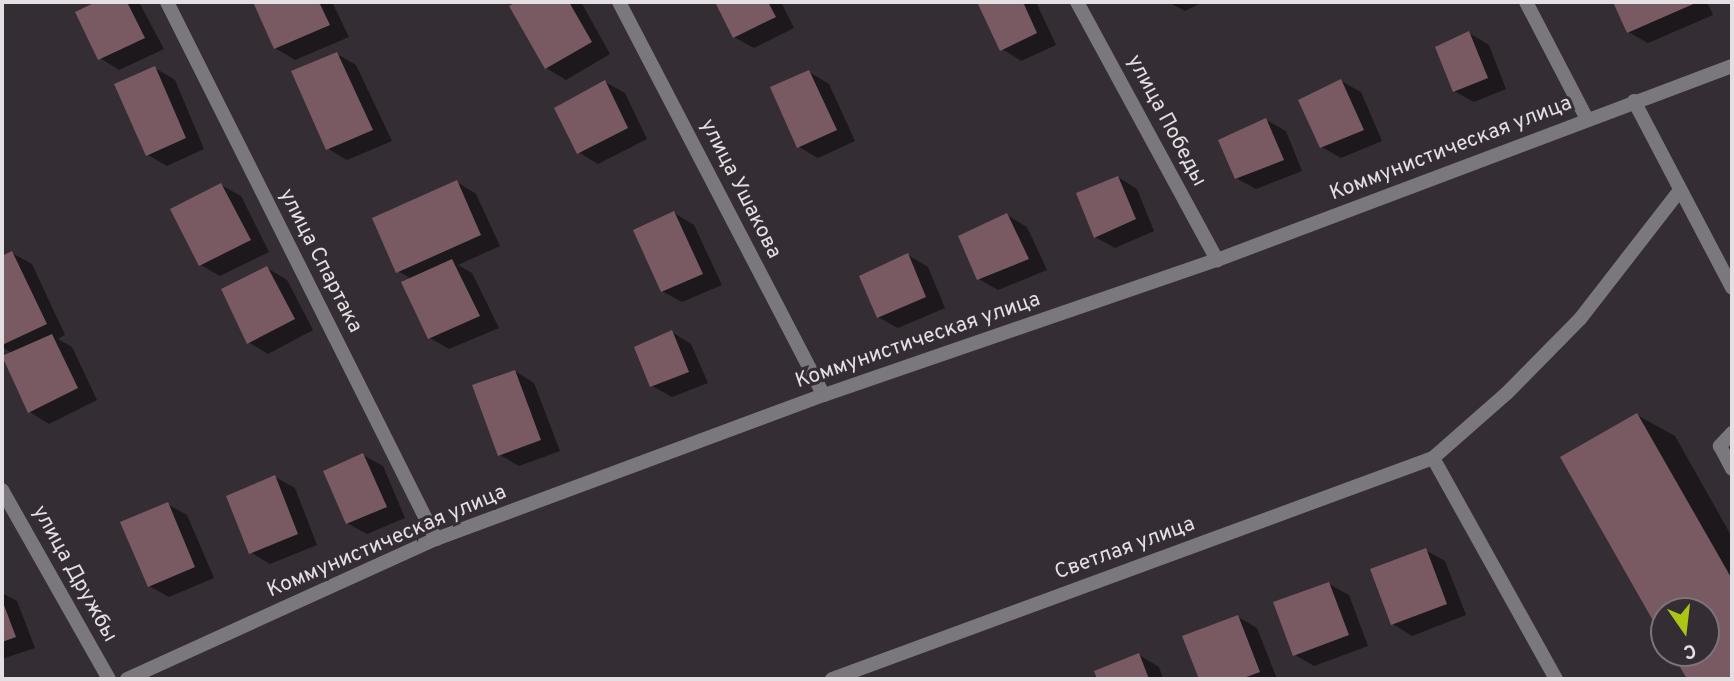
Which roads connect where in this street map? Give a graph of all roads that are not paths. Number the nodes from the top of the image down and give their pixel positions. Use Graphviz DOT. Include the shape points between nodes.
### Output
graph roads {
  1 [pos="167,2"];
  2 [pos="619,2"];
  3 [pos="1077,2"];
  4 [pos="1526,2"];
  5 [pos="1732,66"];
  6 [pos="1634,101"];
  7 [pos="1587,119"];
  8 [pos="1680,190"];
  9 [pos="1217,260"];
  10 [pos="1732,288"];
  11 [pos="824,396"];
  12 [pos="1732,433"];
  13 [pos="1433,458"];
  14 [pos="1732,469"];
  15 [pos="2,490"];
  16 [pos="436,539"];
  17 [pos="109,679"];
  18 [pos="127,679"];
  19 [pos="832,679"];
  20 [pos="1556,679"];
  1 -- 16 [label="street, улица Спартака"];
  2 -- 11 [label="street, улица Ушакова"];
  3 -- 9 [label="street, улица Победы"];
  4 -- 7 [label="street"];
  5 -- 6 [label="street, Коммунистическая улица"];
  6 -- 7 [label="street, Коммунистическая улица"];
  6 -- 8 [label="street"];
  7 -- 9 [label="street, Коммунистическая улица"];
  8 -- 10 [label="street"];
  8 -- 13 [label="street" via="1580,318 1507,393"];
  9 -- 11 [label="street, Коммунистическая улица"];
  11 -- 16 [label="street, Коммунистическая улица"];
  12 -- 14 [label="street" via="1720,446"];
  13 -- 19 [label="street, Светлая улица"];
  13 -- 20 [label="street"];
  15 -- 17 [label="street, улица Дружбы"];
  16 -- 18 [label="street, Коммунистическая улица"];
}
